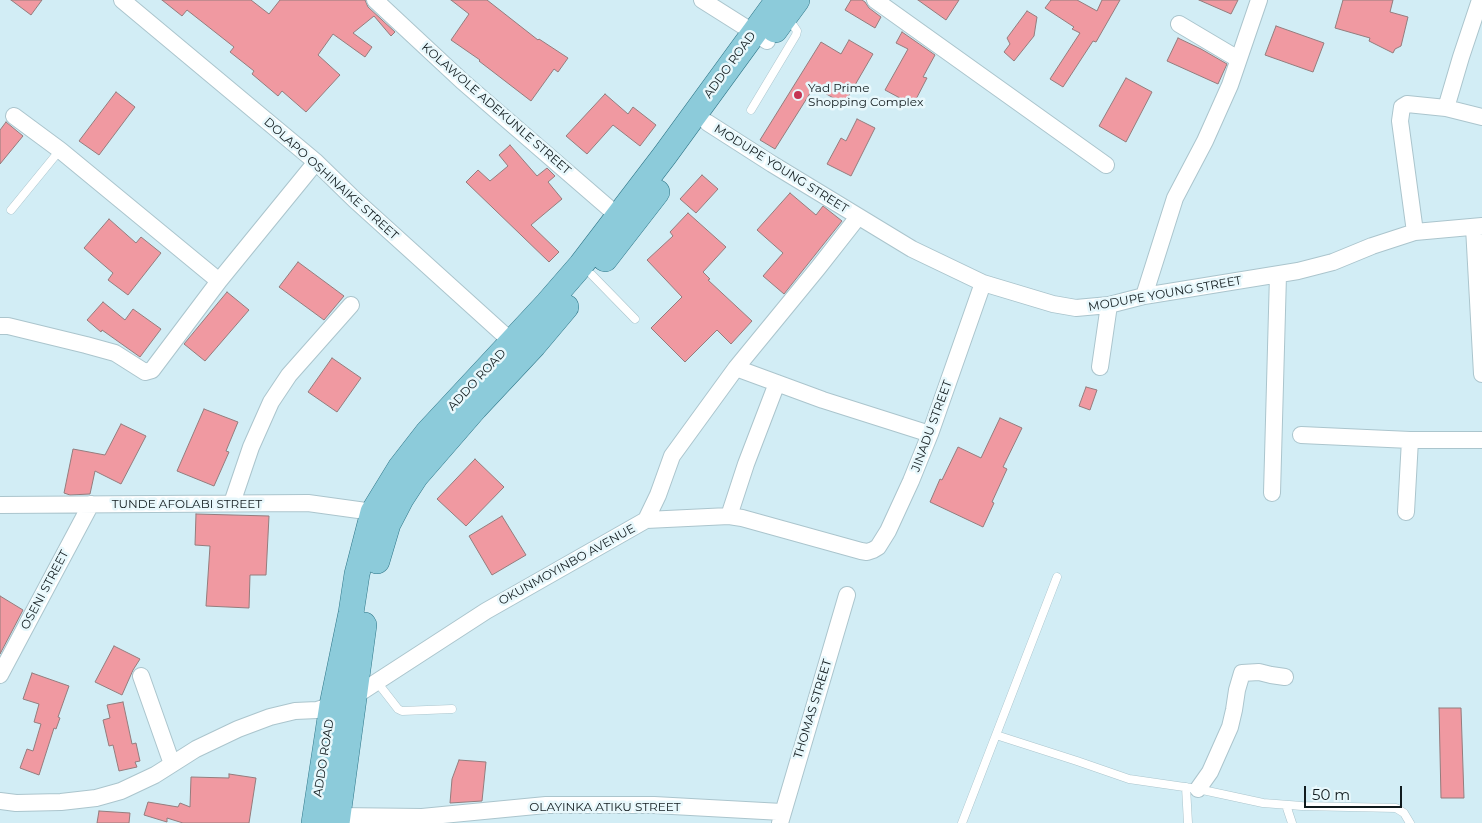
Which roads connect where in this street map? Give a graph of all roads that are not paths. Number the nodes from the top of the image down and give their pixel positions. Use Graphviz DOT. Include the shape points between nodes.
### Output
graph roads {
  1 [pos="122,0"];
  2 [pos="375,0"];
  3 [pos="702,0"];
  4 [pos="875,0"];
  5 [pos="1258,0"];
  6 [pos="1480,0"];
  7 [pos="787,5"];
  8 [pos="1179,24"];
  9 [pos="761,37"];
  10 [pos="1238,58"];
  11 [pos="1446,108"];
  12 [pos="751,110"];
  13 [pos="14,116"];
  14 [pos="1482,117"];
  15 [pos="708,124"];
  16 [pos="60,150"];
  17 [pos="316,162"];
  18 [pos="1106,165"];
  19 [pos="11,210"];
  20 [pos="618,216"];
  21 [pos="858,217"];
  22 [pos="1478,226"];
  23 [pos="1415,232"];
  24 [pos="1278,275"];
  25 [pos="592,276"];
  26 [pos="219,281"];
  27 [pos="984,284"];
  28 [pos="1144,296"];
  29 [pos="351,305"];
  30 [pos="1109,305"];
  31 [pos="635,320"];
  32 [pos="0,326"];
  33 [pos="512,342"];
  34 [pos="1100,367"];
  35 [pos="736,368"];
  36 [pos="1482,374"];
  37 [pos="777,383"];
  38 [pos="930,434"];
  39 [pos="1301,435"];
  40 [pos="1410,440"];
  41 [pos="1482,440"];
  42 [pos="1272,493"];
  43 [pos="91,504"];
  44 [pos="232,504"];
  45 [pos="0,505"];
  46 [pos="373,512"];
  47 [pos="1406,512"];
  48 [pos="729,516"];
  49 [pos="646,520"];
  50 [pos="861,551"];
  51 [pos="1057,577"];
  52 [pos="847,595"];
  53 [pos="0,675"];
  54 [pos="141,676"];
  55 [pos="1285,677"];
  56 [pos="377,682"];
  57 [pos="344,701"];
  58 [pos="452,708"];
  59 [pos="996,735"];
  60 [pos="172,764"];
  61 [pos="1192,788"];
  62 [pos="0,801"];
  63 [pos="1286,805"];
  64 [pos="781,817"];
  65 [pos="338,819"];
  66 [pos="314,823"];
  67 [pos="962,823"];
  68 [pos="1188,823"];
  69 [pos="1292,823"];
  70 [pos="1410,823"];
  1 -- 17 [label="street, DOLAPO OSHINAIKE STREET"];
  2 -- 20 [label="street, KOLAWOLE ADEKUNLE STREET" via="462,81"];
  3 -- 9 [label="street"];
  4 -- 18 [label="street"];
  5 -- 10 [label="street"];
  6 -- 11 [label="street"];
  7 -- 9 [label="main road, ADDO ROAD"];
  7 -- 12 [label="lane" via="796,35"];
  8 -- 10 [label="street"];
  9 -- 15 [label="main road, ADDO ROAD"];
  9 -- 20 [label="main road, ADDO ROAD"];
  10 -- 28 [label="street" via="1209,132 1175,198"];
  11 -- 14 [label="street"];
  11 -- 23 [label="street" via="1407,104 1401,112"];
  13 -- 16 [label="street"];
  15 -- 21 [label="street, MODUPE YOUNG STREET"];
  15 -- 25 [label="main road, ADDO ROAD"];
  16 -- 19 [label="lane"];
  16 -- 26 [label="street"];
  17 -- 26 [label="street"];
  17 -- 33 [label="street, DOLAPO OSHINAIKE STREET"];
  20 -- 33 [label="main road, ADDO ROAD" via="581,265"];
  21 -- 27 [label="street, MODUPE YOUNG STREET" via="912,249"];
  21 -- 35 [label="street"];
  22 -- 23 [label="street, MODUPE YOUNG STREET"];
  22 -- 36 [label="street"];
  23 -- 24 [label="street, MODUPE YOUNG STREET" via="1333,262"];
  24 -- 28 [label="street, MODUPE YOUNG STREET"];
  24 -- 42 [label="street"];
  25 -- 31 [label="lane"];
  25 -- 57 [label="main road, ADDO ROAD" via="416,476 401,498 388,524 373,575 362,634"];
  26 -- 32 [label="street" via="149,372 115,353 86,344"];
  27 -- 30 [label="street, MODUPE YOUNG STREET" via="1068,307"];
  27 -- 38 [label="street, JINADU STREET"];
  28 -- 30 [label="street, MODUPE YOUNG STREET"];
  29 -- 44 [label="street" via="289,375 271,402 251,446"];
  30 -- 34 [label="street"];
  33 -- 46 [label="main road, ADDO ROAD" via="428,432 400,468"];
  35 -- 37 [label="street"];
  35 -- 49 [label="street" via="672,456"];
  37 -- 38 [label="street"];
  37 -- 48 [label="street"];
  38 -- 50 [label="street, JINADU STREET" via="878,547"];
  39 -- 40 [label="street"];
  40 -- 41 [label="street"];
  40 -- 47 [label="street"];
  43 -- 44 [label="street, TUNDE AFOLABI STREET"];
  43 -- 45 [label="street, TUNDE AFOLABI STREET"];
  43 -- 53 [label="street, OSENI STREET"];
  44 -- 46 [label="street, TUNDE AFOLABI STREET" via="308,503"];
  46 -- 57 [label="main road, ADDO ROAD" via="351,613"];
  48 -- 49 [label="street, OKUNMOYINBO AVENUE"];
  48 -- 50 [label="street, OKUNMOYINBO AVENUE"];
  49 -- 56 [label="street, OKUNMOYINBO AVENUE" via="486,611"];
  51 -- 59 [label="lane"];
  52 -- 64 [label="street, THOMAS STREET"];
  54 -- 60 [label="street"];
  55 -- 61 [label="street" via="1259,672 1242,673 1230,727 1210,772"];
  56 -- 57 [label="street, OKUNMOYINBO AVENUE"];
  56 -- 58 [label="lane" via="402,711"];
  57 -- 60 [label="street, OKUNMOYINBO AVENUE" via="317,710 270,717 196,749"];
  57 -- 65 [label="main road, ADDO ROAD"];
  57 -- 66 [label="main road, ADDO ROAD"];
  59 -- 61 [label="lane" via="1129,779"];
  59 -- 67 [label="lane"];
  60 -- 62 [label="street, OKUNMOYINBO AVENUE" via="121,792 96,798 61,802"];
  61 -- 63 [label="lane"];
  61 -- 68 [label="lane"];
  63 -- 69 [label="lane"];
  63 -- 70 [label="lane" via="1396,808"];
  64 -- 65 [label="street, OLAYINKA ATIKU STREET" via="654,805 546,805 422,817"];
}
